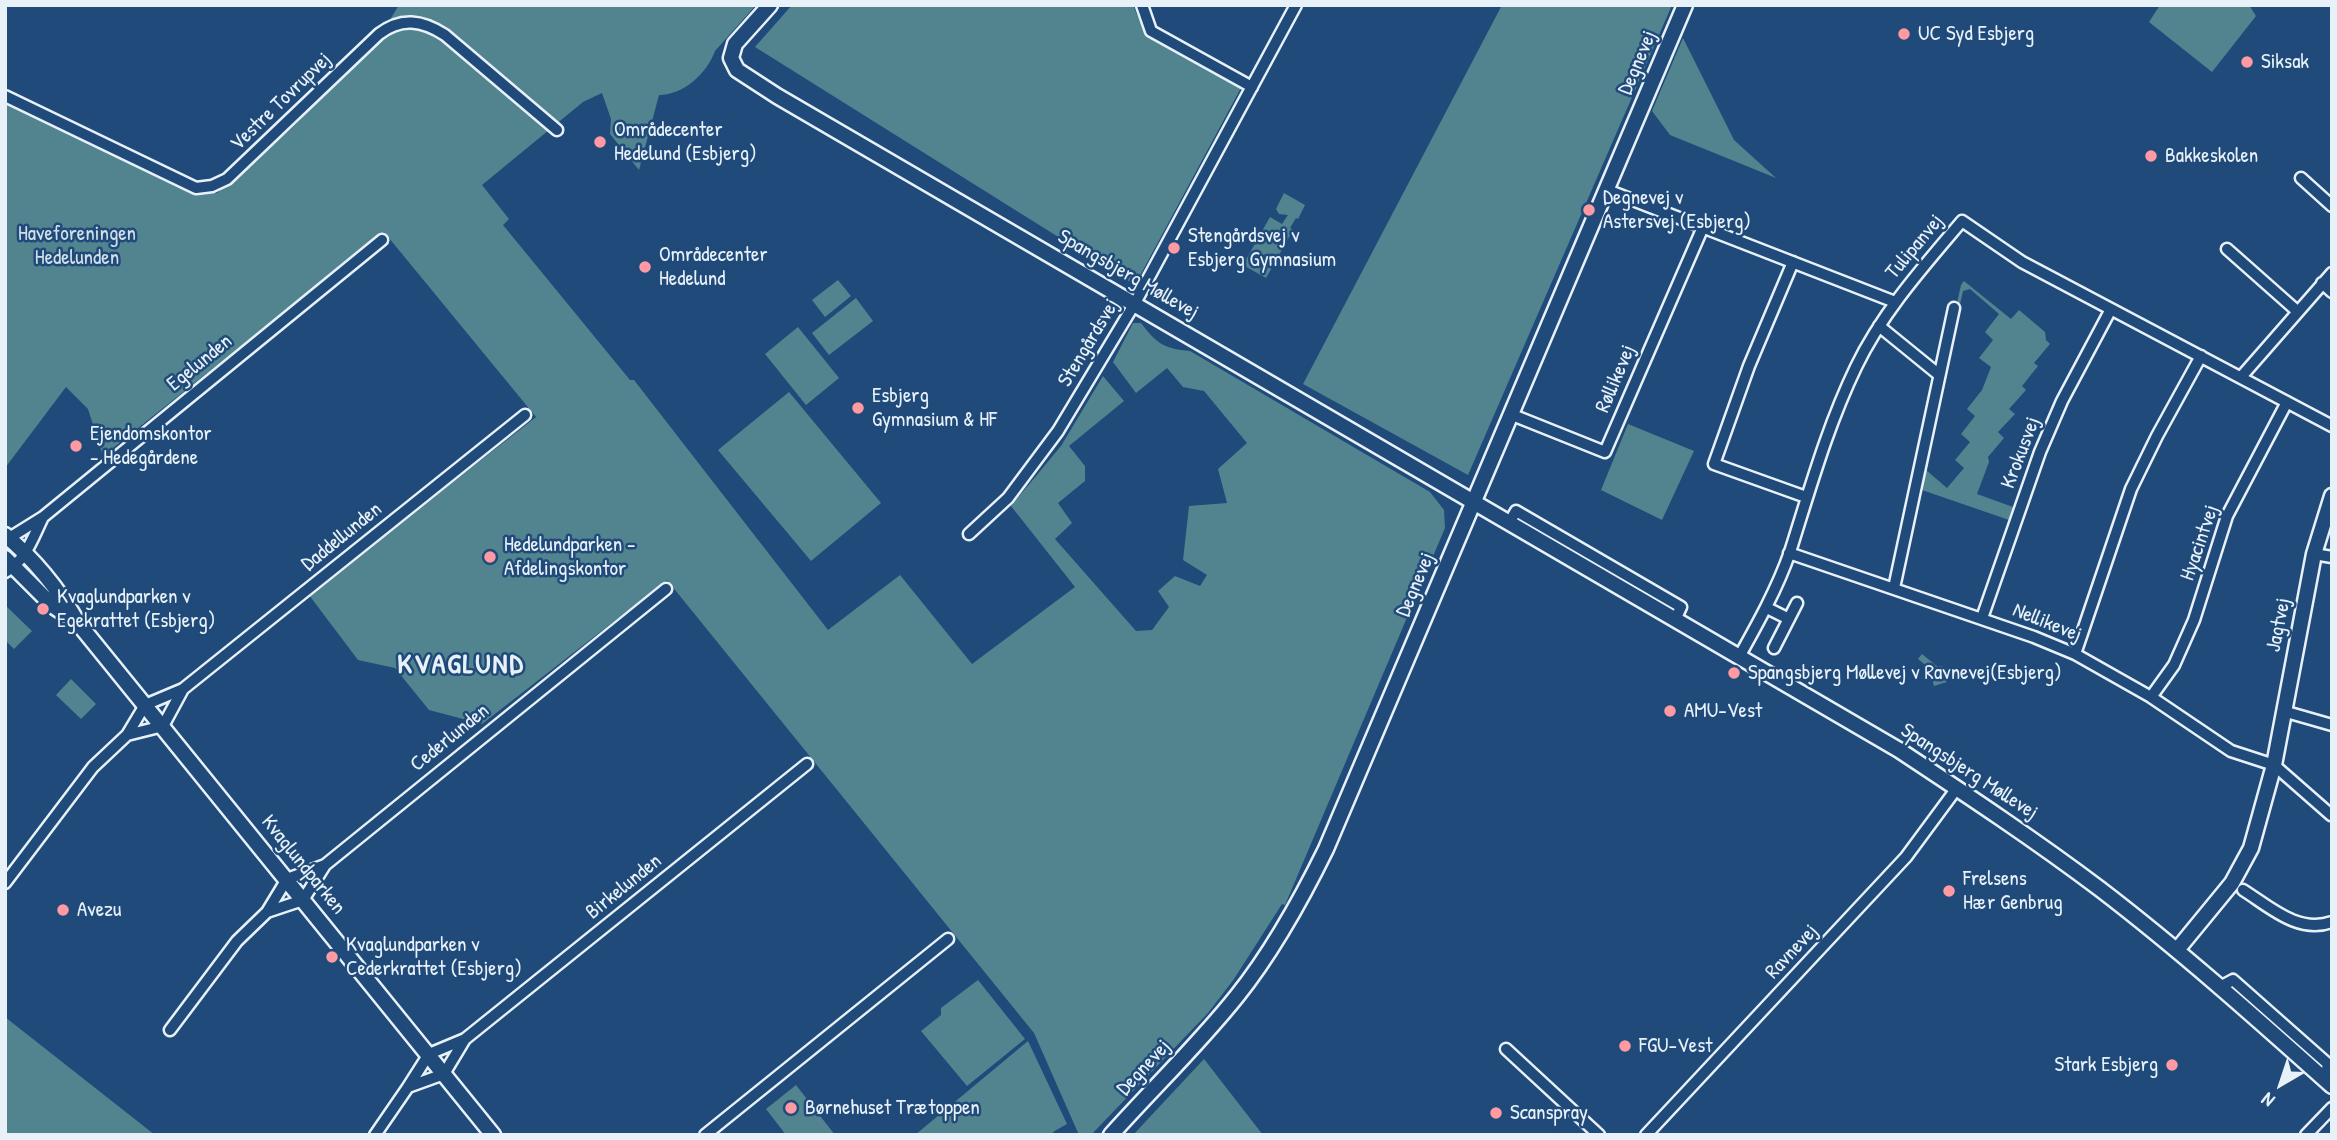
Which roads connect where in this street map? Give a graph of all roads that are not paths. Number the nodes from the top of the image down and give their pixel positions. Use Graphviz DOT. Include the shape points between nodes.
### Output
graph roads {
  1 [pos="770,5"];
  2 [pos="1142,5"];
  3 [pos="1296,5"];
  4 [pos="1685,5"];
  5 [pos="1252,87"];
  6 [pos="5,96"];
  7 [pos="557,130"];
  8 [pos="2301,178"];
  9 [pos="1607,190"];
  10 [pos="2332,206"];
  11 [pos="1703,227"];
  12 [pos="382,240"];
  13 [pos="2227,249"];
  14 [pos="1793,262"];
  15 [pos="2332,273"];
  16 [pos="2322,283"];
  17 [pos="2332,292"];
  18 [pos="1895,302"];
  19 [pos="1135,303"];
  20 [pos="1954,308"];
  21 [pos="2111,309"];
  22 [pos="2297,310"];
  23 [pos="1879,326"];
  24 [pos="2200,356"];
  25 [pos="1938,374"];
  26 [pos="2241,377"];
  27 [pos="2287,402"];
  28 [pos="1510,414"];
  29 [pos="525,415"];
  30 [pos="2332,426"];
  31 [pos="2332,496"];
  32 [pos="1805,497"];
  33 [pos="1474,503"];
  34 [pos="43,517"];
  35 [pos="970,534"];
  36 [pos="6,537"];
  37 [pos="26,552"];
  38 [pos="1789,553"];
  39 [pos="2314,554"];
  40 [pos="2332,557"];
  41 [pos="8,565"];
  42 [pos="1894,588"];
  43 [pos="666,589"];
  44 [pos="1797,603"];
  45 [pos="1767,608"];
  46 [pos="1982,618"];
  47 [pos="1789,619"];
  48 [pos="78,623"];
  49 [pos="1774,648"];
  50 [pos="2075,654"];
  51 [pos="1739,657"];
  52 [pos="183,689"];
  53 [pos="2151,697"];
  54 [pos="145,705"];
  55 [pos="2283,711"];
  56 [pos="2332,725"];
  57 [pos="163,726"];
  58 [pos="127,735"];
  59 [pos="807,764"];
  60 [pos="2274,765"];
  61 [pos="1957,788"];
  62 [pos="2331,815"];
  63 [pos="325,864"];
  64 [pos="287,879"];
  65 [pos="5,883"];
  66 [pos="2243,890"];
  67 [pos="303,900"];
  68 [pos="267,912"];
  69 [pos="2332,922"];
  70 [pos="948,939"];
  71 [pos="2177,950"];
  72 [pos="170,1030"];
  73 [pos="465,1039"];
  74 [pos="1506,1049"];
  75 [pos="429,1054"];
  76 [pos="444,1073"];
  77 [pos="2328,1083"];
  78 [pos="408,1087"];
  79 [pos="2332,1108"];
  80 [pos="375,1135"];
  81 [pos="493,1135"];
  82 [pos="705,1135"];
  83 [pos="1111,1135"];
  84 [pos="1599,1135"];
  85 [pos="1646,1135"];
  86 [pos="2306,1135"];
  1 -- 19 [label="street, Spangsbjerg Møllevej" via="735,44 731,58 737,70"];
  2 -- 5 [label="street" via="1151,31"];
  3 -- 5 [label="street, Stengårdsvej"];
  4 -- 9 [label="street, Degnevej"];
  5 -- 19 [label="street, Stengårdsvej"];
  6 -- 7 [label="street, Vestre Tovrupvej" via="196,188 212,186 227,179 379,34 400,22 412,22 444,35"];
  8 -- 10 [label="street"];
  9 -- 11 [label="street"];
  9 -- 28 [label="street, Degnevej"];
  11 -- 14 [label="street"];
  11 -- 28 [label="street, Røllikevej" via="1605,452"];
  12 -- 34 [label="street, Egelunden"];
  13 -- 22 [label="street"];
  14 -- 18 [label="street"];
  14 -- 32 [label="street" via="1714,464"];
  15 -- 16 [label="street"];
  16 -- 17 [label="street"];
  16 -- 22 [label="street"];
  18 -- 21 [label="street, Tulipanvej" via="1962,221 2011,255"];
  18 -- 23 [label="street, Tulipanvej"];
  19 -- 33 [label="street, Spangsbjerg Møllevej"];
  19 -- 35 [label="street, Stengårdsvej" via="1051,441 1007,498"];
  20 -- 25 [label="street"];
  21 -- 24 [label="street, Tulipanvej"];
  21 -- 46 [label="street, Krokusvej" via="2040,452"];
  22 -- 26 [label="street"];
  23 -- 25 [label="street"];
  23 -- 32 [label="street, Tulipanvej" via="1829,427"];
  24 -- 26 [label="street, Tulipanvej"];
  24 -- 50 [label="street" via="2132,489"];
  25 -- 42 [label="street"];
  26 -- 27 [label="street, Tulipanvej"];
  27 -- 30 [label="street, Tulipanvej"];
  27 -- 53 [label="street, Hyacintvej" via="2227,516 2194,620 2174,665"];
  28 -- 33 [label="street, Degnevej"];
  29 -- 52 [label="street, Daddellunden"];
  31 -- 39 [label="street, Jagtvej"];
  32 -- 38 [label="street, Tulipanvej"];
  33 -- 51 [label="street, Spangsbjerg Møllevej"];
  33 -- 83 [label="street, Degnevej" via="1304,894 1238,996"];
  34 -- 36 [label="street, Egelunden"];
  34 -- 37 [label="street, Egelunden"];
  36 -- 37 [label="street, Kvaglundparken"];
  37 -- 41 [label="street, Egelunden"];
  37 -- 48 [label="street, Kvaglundparken"];
  38 -- 42 [label="street, Nellikevej"];
  38 -- 45 [label="street, Tulipanvej"];
  39 -- 40 [label="street"];
  39 -- 55 [label="street, Jagtvej"];
  41 -- 48 [label="street, Kvaglundparken"];
  42 -- 46 [label="street, Nellikevej"];
  43 -- 63 [label="street, Cederlunden"];
  44 -- 47 [label="street"];
  45 -- 47 [label="street"];
  45 -- 51 [label="street, Tulipanvej"];
  46 -- 50 [label="street, Nellikevej"];
  47 -- 49 [label="street"];
  48 -- 54 [label="street, Kvaglundparken"];
  50 -- 53 [label="street, Nellikevej"];
  51 -- 61 [label="street, Spangsbjerg Møllevej"];
  52 -- 54 [label="street, Daddellunden"];
  52 -- 57 [label="street, Daddellunden"];
  53 -- 60 [label="street, Nellikevej" via="2231,751"];
  54 -- 57 [label="street, Kvaglundparken"];
  54 -- 58 [label="street"];
  55 -- 56 [label="street"];
  55 -- 60 [label="street, Jagtvej"];
  57 -- 58 [label="street"];
  57 -- 64 [label="street, Kvaglundparken"];
  58 -- 65 [label="street" via="93,767"];
  59 -- 73 [label="street, Birkelunden"];
  60 -- 62 [label="street"];
  60 -- 71 [label="street, Jagtvej" via="2251,848 2232,883"];
  61 -- 71 [label="street, Spangsbjerg Møllevej"];
  61 -- 85 [label="street, Ravnevej" via="1906,858"];
  63 -- 64 [label="street, Cederlunden"];
  63 -- 67 [label="street, Cederlunden"];
  64 -- 67 [label="street, Kvaglundparken"];
  64 -- 68 [label="street"];
  66 -- 69 [label="street" via="2298,923 2319,926"];
  67 -- 68 [label="street"];
  67 -- 75 [label="street, Kvaglundparken"];
  68 -- 72 [label="street" via="237,942"];
  70 -- 82 [label="street"];
  71 -- 77 [label="street, Spangsbjerg Møllevej"];
  73 -- 75 [label="street, Birkelunden"];
  73 -- 76 [label="street, Birkelunden"];
  74 -- 84 [label="street"];
  75 -- 76 [label="street, Kvaglundparken"];
  75 -- 78 [label="street"];
  76 -- 78 [label="street"];
  76 -- 81 [label="street, Kvaglundparken"];
  78 -- 80 [label="street"];
  79 -- 86 [label="street"];
}
